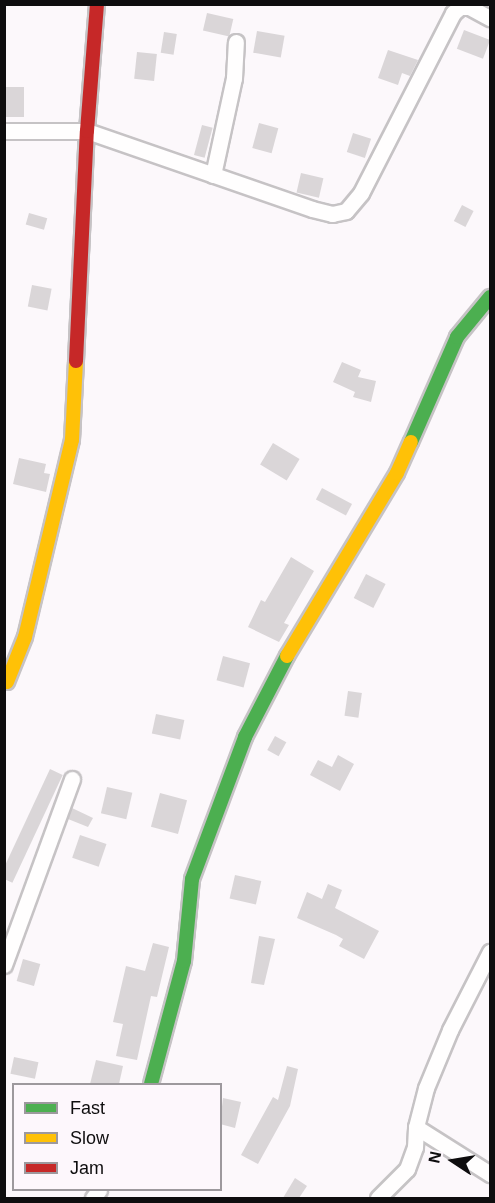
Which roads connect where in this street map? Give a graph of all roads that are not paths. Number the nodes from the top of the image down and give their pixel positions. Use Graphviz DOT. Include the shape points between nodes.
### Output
graph roads {
  1 [pos="98,4"];
  2 [pos="490,18"];
  3 [pos="236,42"];
  4 [pos="4,130"];
  5 [pos="87,131"];
  6 [pos="213,175"];
  7 [pos="490,297"];
  8 [pos="6,682"];
  9 [pos="72,779"];
  10 [pos="490,952"];
  11 [pos="4,964"];
  12 [pos="151,1083"];
  13 [pos="416,1127"];
  14 [pos="490,1174"];
  15 [pos="378,1198"];
  1 -- 5 [label="street"];
  2 -- 6 [label="street" via="469,7 460,7 453,13 361,193 346,211 332,214 312,209"];
  3 -- 6 [label="street" via="234,78"];
  4 -- 5 [label="street"];
  5 -- 6 [label="street"];
  5 -- 8 [label="street" via="72,440 25,637"];
  7 -- 12 [label="street" via="457,337 398,473 292,645 245,737 192,879 184,961"];
  9 -- 11 [label="street"];
  10 -- 13 [label="street" via="450,1030 426,1088"];
  13 -- 14 [label="street"];
  13 -- 15 [label="street" via="415,1147 407,1169"];
}
